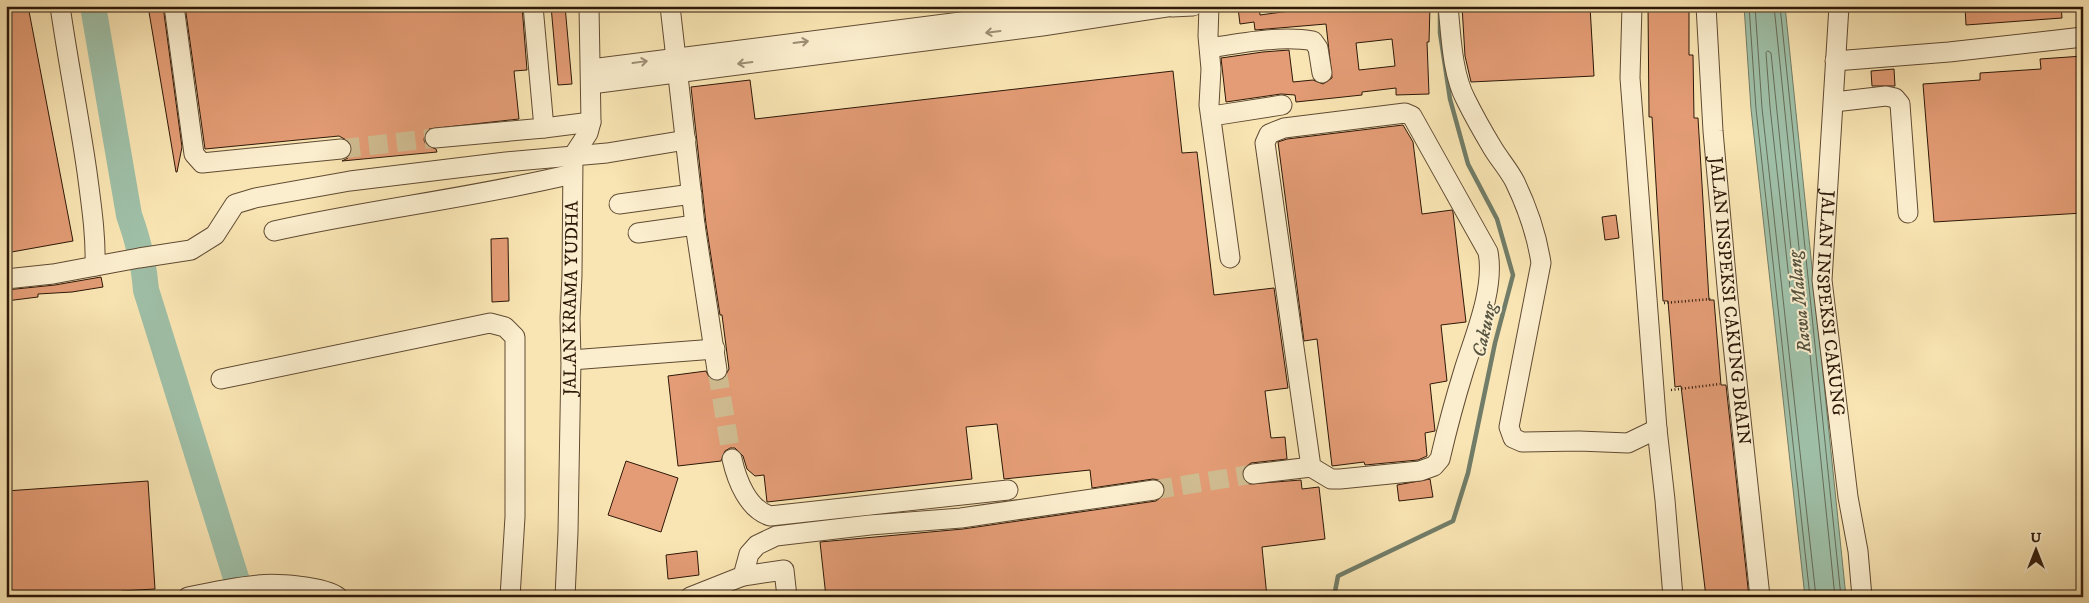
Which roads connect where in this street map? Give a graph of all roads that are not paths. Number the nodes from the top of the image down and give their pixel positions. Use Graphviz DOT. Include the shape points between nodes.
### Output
graph roads {
  1 [pos="60,6"];
  2 [pos="174,6"];
  3 [pos="533,6"];
  4 [pos="590,6"];
  5 [pos="670,6"];
  6 [pos="1088,6"];
  7 [pos="1193,6"];
  8 [pos="1209,6"];
  9 [pos="1448,6"];
  10 [pos="1632,6"];
  11 [pos="1706,6"];
  12 [pos="1838,6"];
  13 [pos="1172,7"];
  14 [pos="1040,15"];
  15 [pos="2083,37"];
  16 [pos="1210,48"];
  17 [pos="1835,61"];
  18 [pos="676,64"];
  19 [pos="1322,72"];
  20 [pos="591,77"];
  21 [pos="1834,102"];
  22 [pos="1282,105"];
  23 [pos="1212,116"];
  24 [pos="591,122"];
  25 [pos="544,128"];
  26 [pos="435,138"];
  27 [pos="686,140"];
  28 [pos="341,149"];
  29 [pos="572,165"];
  30 [pos="692,194"];
  31 [pos="619,204"];
  32 [pos="1908,213"];
  33 [pos="696,225"];
  34 [pos="274,231"];
  35 [pos="638,233"];
  36 [pos="1230,258"];
  37 [pos="98,266"];
  38 [pos="6,280"];
  39 [pos="715,349"];
  40 [pos="572,360"];
  41 [pos="717,370"];
  42 [pos="221,379"];
  43 [pos="1657,429"];
  44 [pos="732,459"];
  45 [pos="1311,466"];
  46 [pos="1253,474"];
  47 [pos="1008,490"];
  48 [pos="1154,490"];
  49 [pos="743,576"];
  50 [pos="191,596"];
  51 [pos="338,597"];
  52 [pos="510,597"];
  53 [pos="565,597"];
  54 [pos="690,597"];
  55 [pos="787,597"];
  56 [pos="1673,597"];
  57 [pos="1760,597"];
  58 [pos="1862,597"];
  1 -- 37 [label="street" via="78,106"];
  2 -- 28 [label="street" via="192,147 202,162"];
  3 -- 25 [label="street"];
  4 -- 20 [label="street"];
  5 -- 18 [label="street"];
  6 -- 14 [label="street"];
  7 -- 13 [label="street"];
  8 -- 16 [label="street"];
  9 -- 43 [label="street" via="1451,40 1465,100 1515,182 1526,208 1541,263 1509,426 1511,434 1522,442 1578,440 1628,444"];
  10 -- 43 [label="street" via="1630,78"];
  11 -- 57 [label="street, JALAN INSPEKSI CAKUNG DRAIN" via="1728,298"];
  12 -- 17 [label="street, JALAN INSPEKSI CAKUNG"];
  13 -- 14 [label="street"];
  14 -- 18 [label="street"];
  15 -- 17 [label="street"];
  16 -- 19 [label="street" via="1241,43 1313,41 1318,48"];
  16 -- 23 [label="street"];
  17 -- 21 [label="street, JALAN INSPEKSI CAKUNG"];
  18 -- 20 [label="street"];
  18 -- 27 [label="street"];
  20 -- 24 [label="street"];
  21 -- 32 [label="street" via="1886,96 1895,98 1900,104"];
  21 -- 58 [label="street, JALAN INSPEKSI CAKUNG" via="1822,280"];
  22 -- 23 [label="street"];
  23 -- 36 [label="street"];
  24 -- 25 [label="street"];
  24 -- 29 [label="street"];
  25 -- 26 [label="street"];
  27 -- 29 [label="street" via="607,154"];
  27 -- 30 [label="street"];
  29 -- 34 [label="street" via="438,201"];
  29 -- 37 [label="street" via="506,162 350,181 255,198 235,204 215,235 191,250"];
  29 -- 40 [label="street, JALAN KRAMA YUDHA"];
  30 -- 31 [label="street"];
  30 -- 33 [label="street"];
  33 -- 35 [label="street"];
  33 -- 39 [label="street"];
  37 -- 38 [label="street"];
  39 -- 40 [label="street"];
  39 -- 41 [label="street"];
  40 -- 53 [label="street, JALAN KRAMA YUDHA"];
  42 -- 52 [label="street" via="490,323 506,327 515,338 515,517"];
  43 -- 56 [label="street"];
  44 -- 47 [label="street" via="752,505 770,516"];
  45 -- 45 [label="street" via="1265,143 1269,134 1284,128 1405,113 1412,116 1488,252 1490,268 1482,312 1440,459 1434,466 1420,471 1331,479"];
  45 -- 46 [label="street"];
  48 -- 49 [label="street" via="961,518 776,536 757,545 749,554"];
  49 -- 54 [label="street"];
  49 -- 55 [label="street" via="784,570"];
  50 -- 51 [label="street" via="259,584 305,587"];
}
